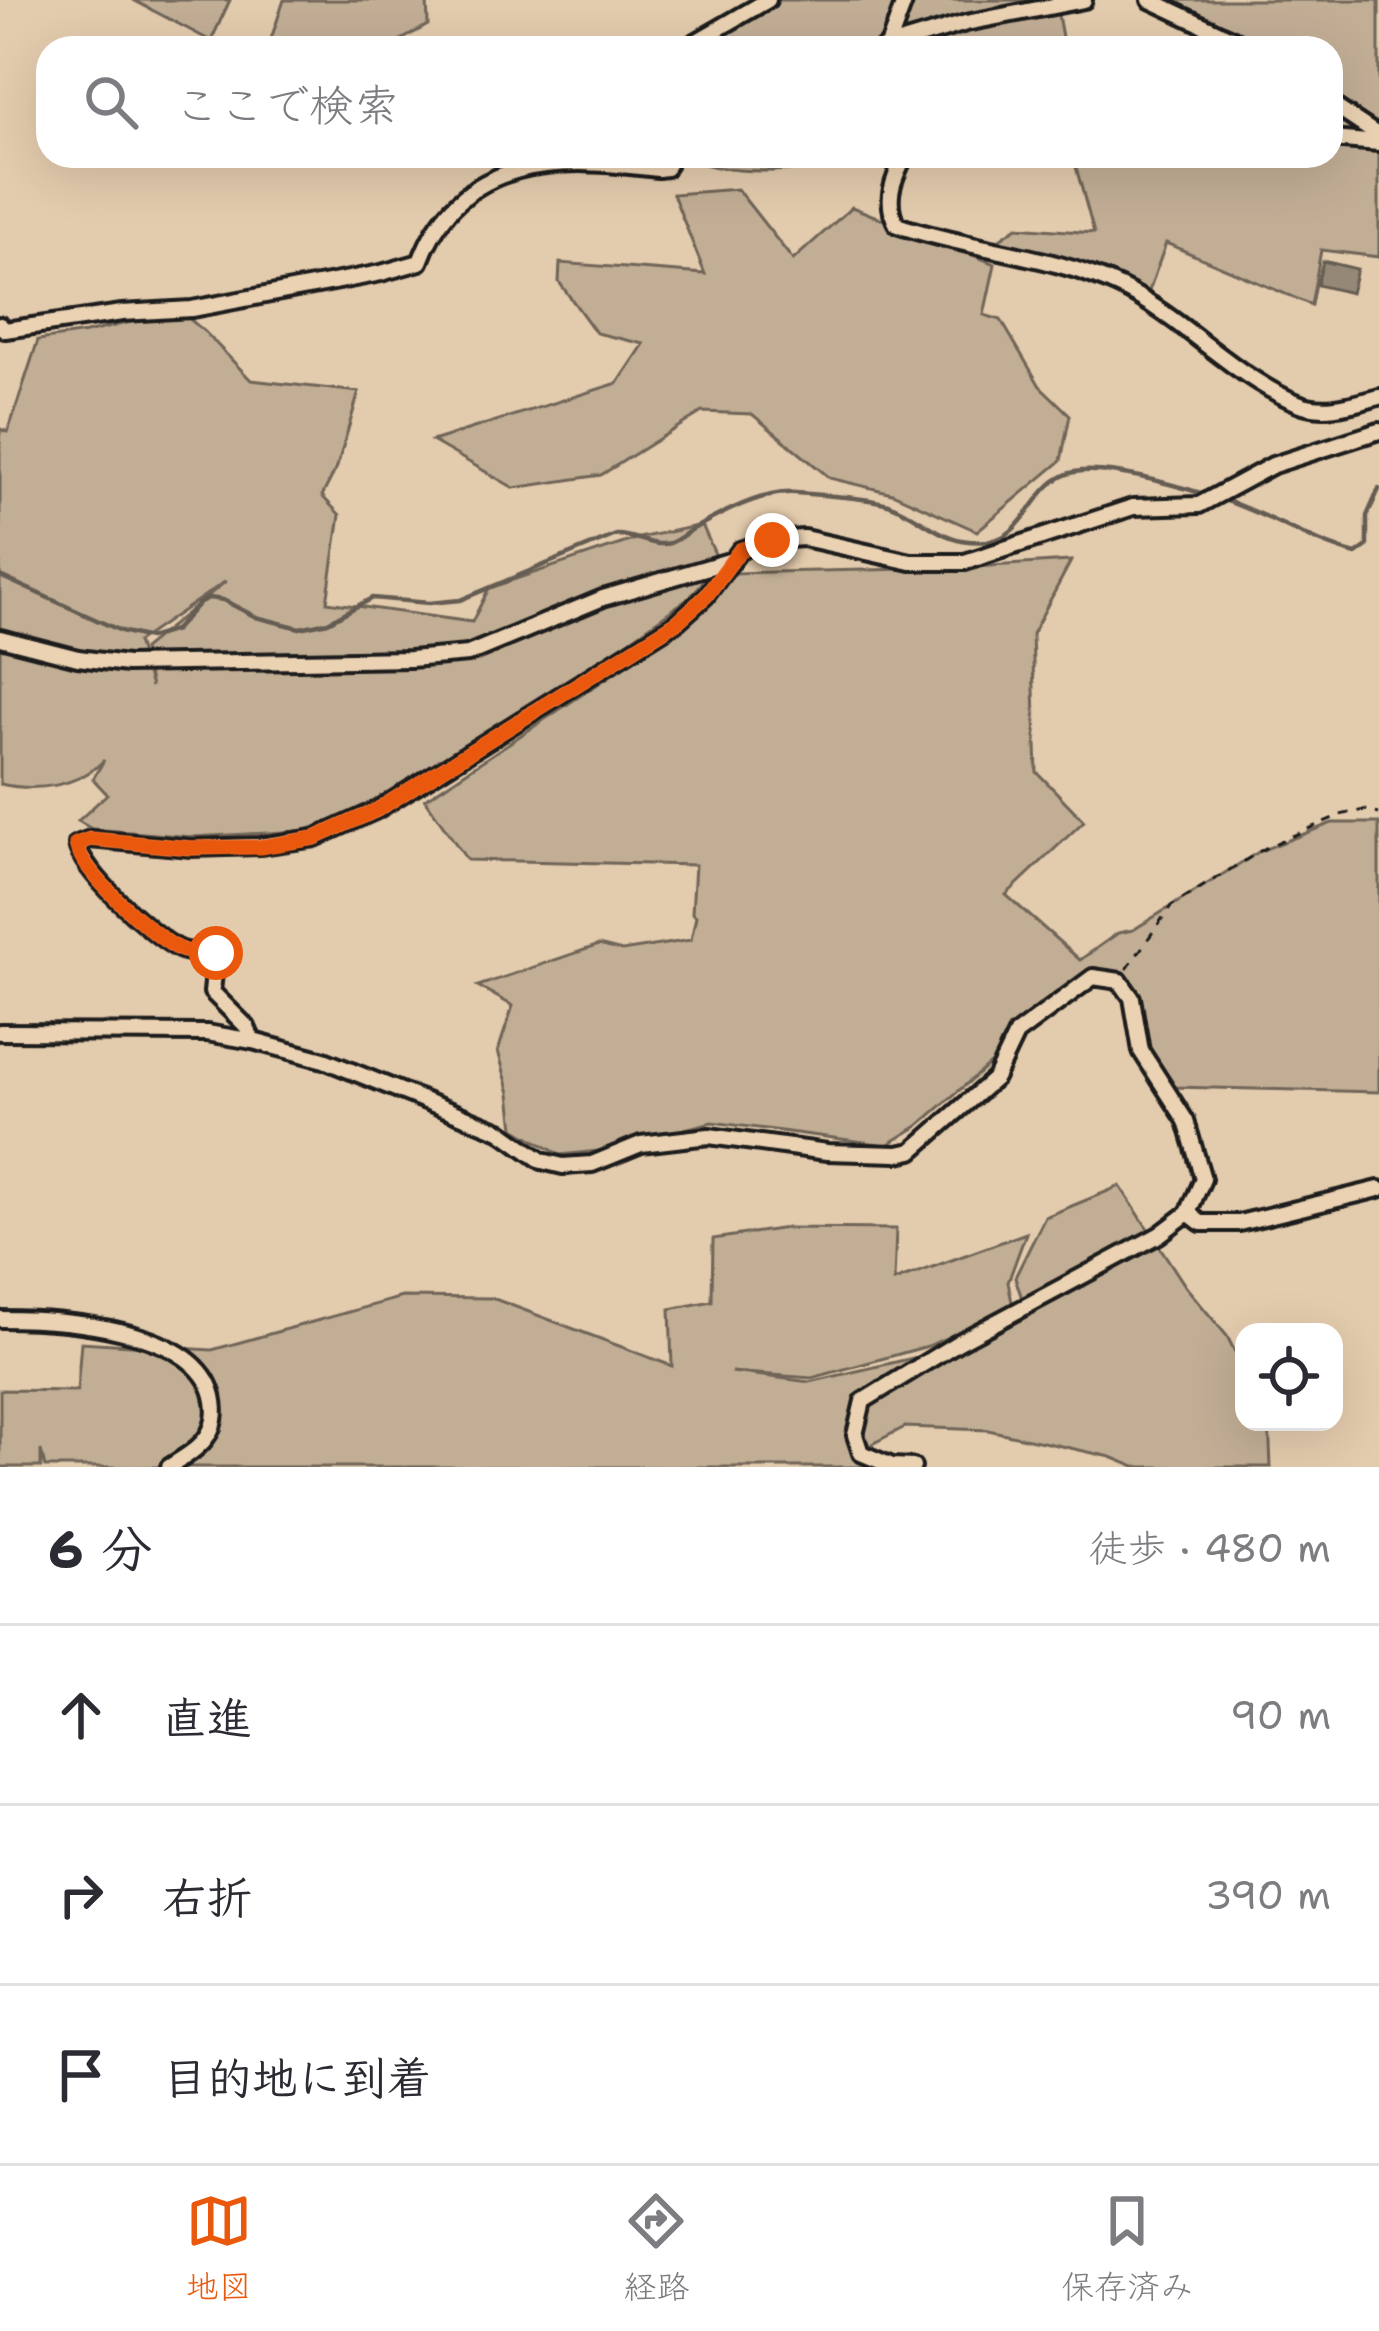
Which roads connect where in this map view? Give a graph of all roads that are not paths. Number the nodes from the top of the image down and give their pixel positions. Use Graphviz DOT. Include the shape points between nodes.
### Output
graph roads {
  1 [pos="768,0"];
  2 [pos="905,0"];
  3 [pos="1084,0"];
  4 [pos="1150,0"];
  5 [pos="706,36"];
  6 [pos="890,36"];
  7 [pos="922,36"];
  8 [pos="1226,36"];
  9 [pos="1343,113"];
  10 [pos="1343,139"];
  11 [pos="1379,139"];
  12 [pos="516,168"];
  13 [pos="900,168"];
  14 [pos="0,325"];
  15 [pos="1379,398"];
  16 [pos="1379,431"];
  17 [pos="729,561"];
  18 [pos="0,638"];
  19 [pos="0,1032"];
  20 [pos="253,1040"];
  21 [pos="1379,1189"];
  22 [pos="1188,1213"];
  23 [pos="0,1319"];
  24 [pos="169,1467"];
  25 [pos="913,1467"];
  1 -- 5 [label="street"];
  2 -- 6 [label="street"];
  3 -- 7 [label="street"];
  4 -- 8 [label="street"];
  9 -- 11 [label="street"];
  10 -- 11 [label="street"];
  12 -- 14 [label="street" via="458,202 420,262 192,310"];
  13 -- 15 [label="street" via="890,194 897,225 1118,286 1299,404 1338,408"];
  16 -- 17 [label="street" via="1273,466 1199,505 1133,507 965,562 911,562 804,538 772,540"];
  17 -- 18 [label="street" via="603,598 468,654 128,664"];
  17 -- 20 [label="street" via="677,622 336,829 260,847 76,844 151,929 182,951 216,953 212,992"];
  19 -- 20 [label="street"];
  20 -- 22 [label="street" via="434,1104 563,1166 709,1136 898,1154 912,1151 995,1078 1016,1034 1093,977 1120,981 1132,998 1141,1051 1186,1121 1203,1179"];
  21 -- 22 [label="street" via="1239,1223 1201,1223"];
  22 -- 25 [label="street" via="863,1401 855,1435 861,1453"];
  23 -- 24 [label="street" via="44,1319 178,1348 211,1388 216,1418 206,1443"];
}
